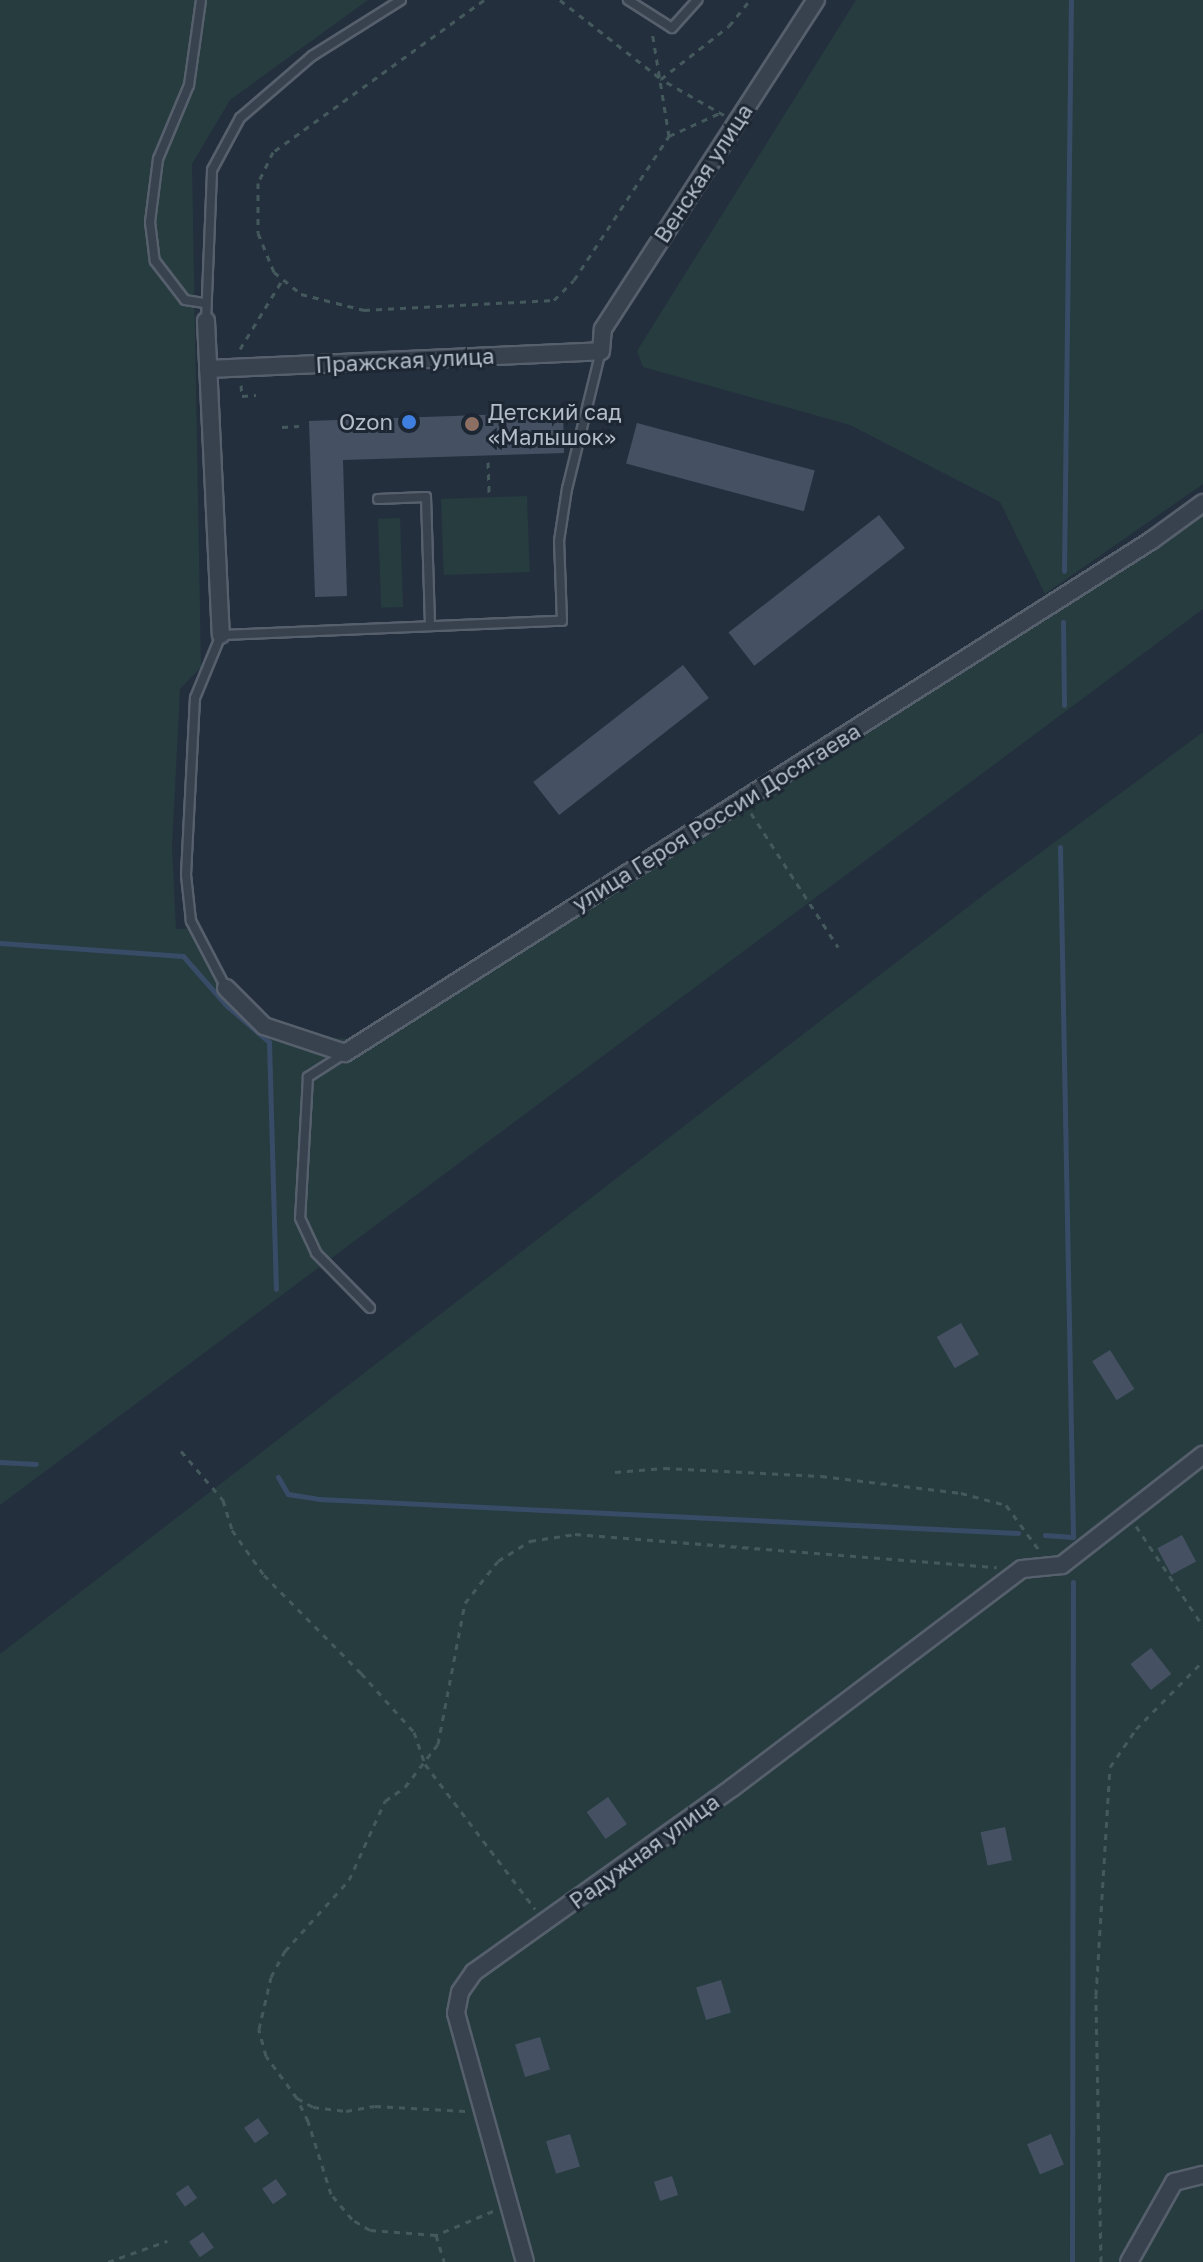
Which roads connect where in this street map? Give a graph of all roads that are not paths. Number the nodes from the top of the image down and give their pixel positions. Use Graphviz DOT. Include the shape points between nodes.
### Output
graph roads {
  1 [pos="201,0"];
  2 [pos="401,0"];
  3 [pos="628,0"];
  4 [pos="697,0"];
  5 [pos="816,0"];
  6 [pos="205,303"];
  7 [pos="206,321"];
  8 [pos="601,351"];
  9 [pos="208,369"];
  10 [pos="378,499"];
  11 [pos="1203,503"];
  12 [pos="430,626"];
  13 [pos="221,635"];
  14 [pos="226,988"];
  15 [pos="345,1053"];
  16 [pos="370,1308"];
  17 [pos="1203,1455"];
  18 [pos="1203,2175"];
  19 [pos="525,2262"];
  20 [pos="1129,2262"];
  1 -- 6 [label="lane" via="189,85 158,159 150,222 155,261 185,300"];
  2 -- 6 [label="lane" via="312,56 240,118 212,170"];
  3 -- 4 [label="lane" via="672,28"];
  5 -- 8 [label="street, Венская улица" via="603,329"];
  6 -- 7 [label="lane"];
  7 -- 9 [label="street"];
  8 -- 9 [label="street, Пражская улица"];
  8 -- 12 [label="lane" via="559,541 562,621"];
  9 -- 13 [label="street"];
  10 -- 12 [label="lane" via="426,497"];
  11 -- 15 [label="street, улица Героя России Досягаева"];
  12 -- 13 [label="lane"];
  13 -- 14 [label="lane" via="195,698 186,875 191,921"];
  14 -- 15 [label="street" via="264,1026"];
  15 -- 16 [label="lane" via="308,1077 300,1218 316,1253"];
  17 -- 19 [label="street, Радужная улица" via="1062,1565 1022,1569 732,1788 474,1972 460,1992 456,2013"];
  18 -- 20 [label="street" via="1174,2182"];
}
